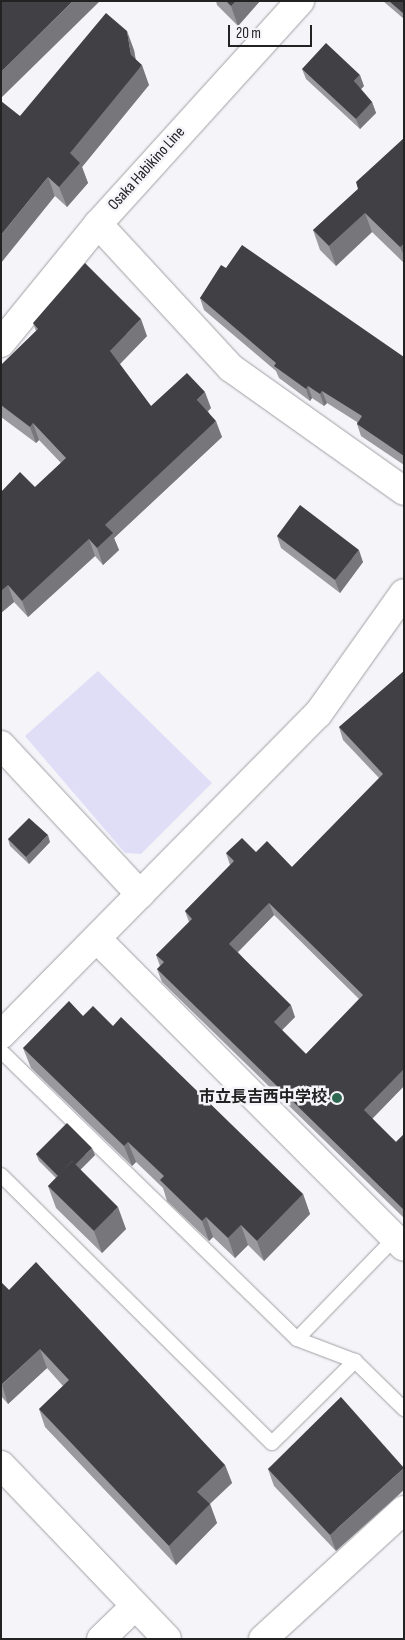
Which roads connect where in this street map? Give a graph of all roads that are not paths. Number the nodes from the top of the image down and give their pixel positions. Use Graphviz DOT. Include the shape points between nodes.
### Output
graph roads {
  1 [pos="300,1"];
  2 [pos="98,224"];
  3 [pos="1,343"];
  4 [pos="404,491"];
  5 [pos="404,593"];
  6 [pos="1,745"];
  7 [pos="140,894"];
  8 [pos="98,940"];
  9 [pos="1,1035"];
  10 [pos="1,1052"];
  11 [pos="1,1175"];
  12 [pos="399,1243"];
  13 [pos="297,1339"];
  14 [pos="355,1361"];
  15 [pos="404,1409"];
  16 [pos="1,1465"];
  17 [pos="404,1510"];
  18 [pos="134,1607"];
  19 [pos="101,1639"];
  20 [pos="166,1639"];
  21 [pos="263,1639"];
  1 -- 2 [label="street, Osaka Habikino Line"];
  2 -- 3 [label="street, Osaka Habikino Line"];
  2 -- 4 [label="street" via="231,368"];
  5 -- 7 [label="street" via="318,714"];
  6 -- 7 [label="street"];
  7 -- 8 [label="street"];
  8 -- 9 [label="street"];
  8 -- 12 [label="street"];
  10 -- 13 [label="lane"];
  11 -- 14 [label="lane" via="272,1443"];
  12 -- 13 [label="lane"];
  13 -- 14 [label="lane"];
  14 -- 15 [label="lane"];
  16 -- 18 [label="street"];
  17 -- 21 [label="street"];
  18 -- 19 [label="street"];
  18 -- 20 [label="street"];
}
